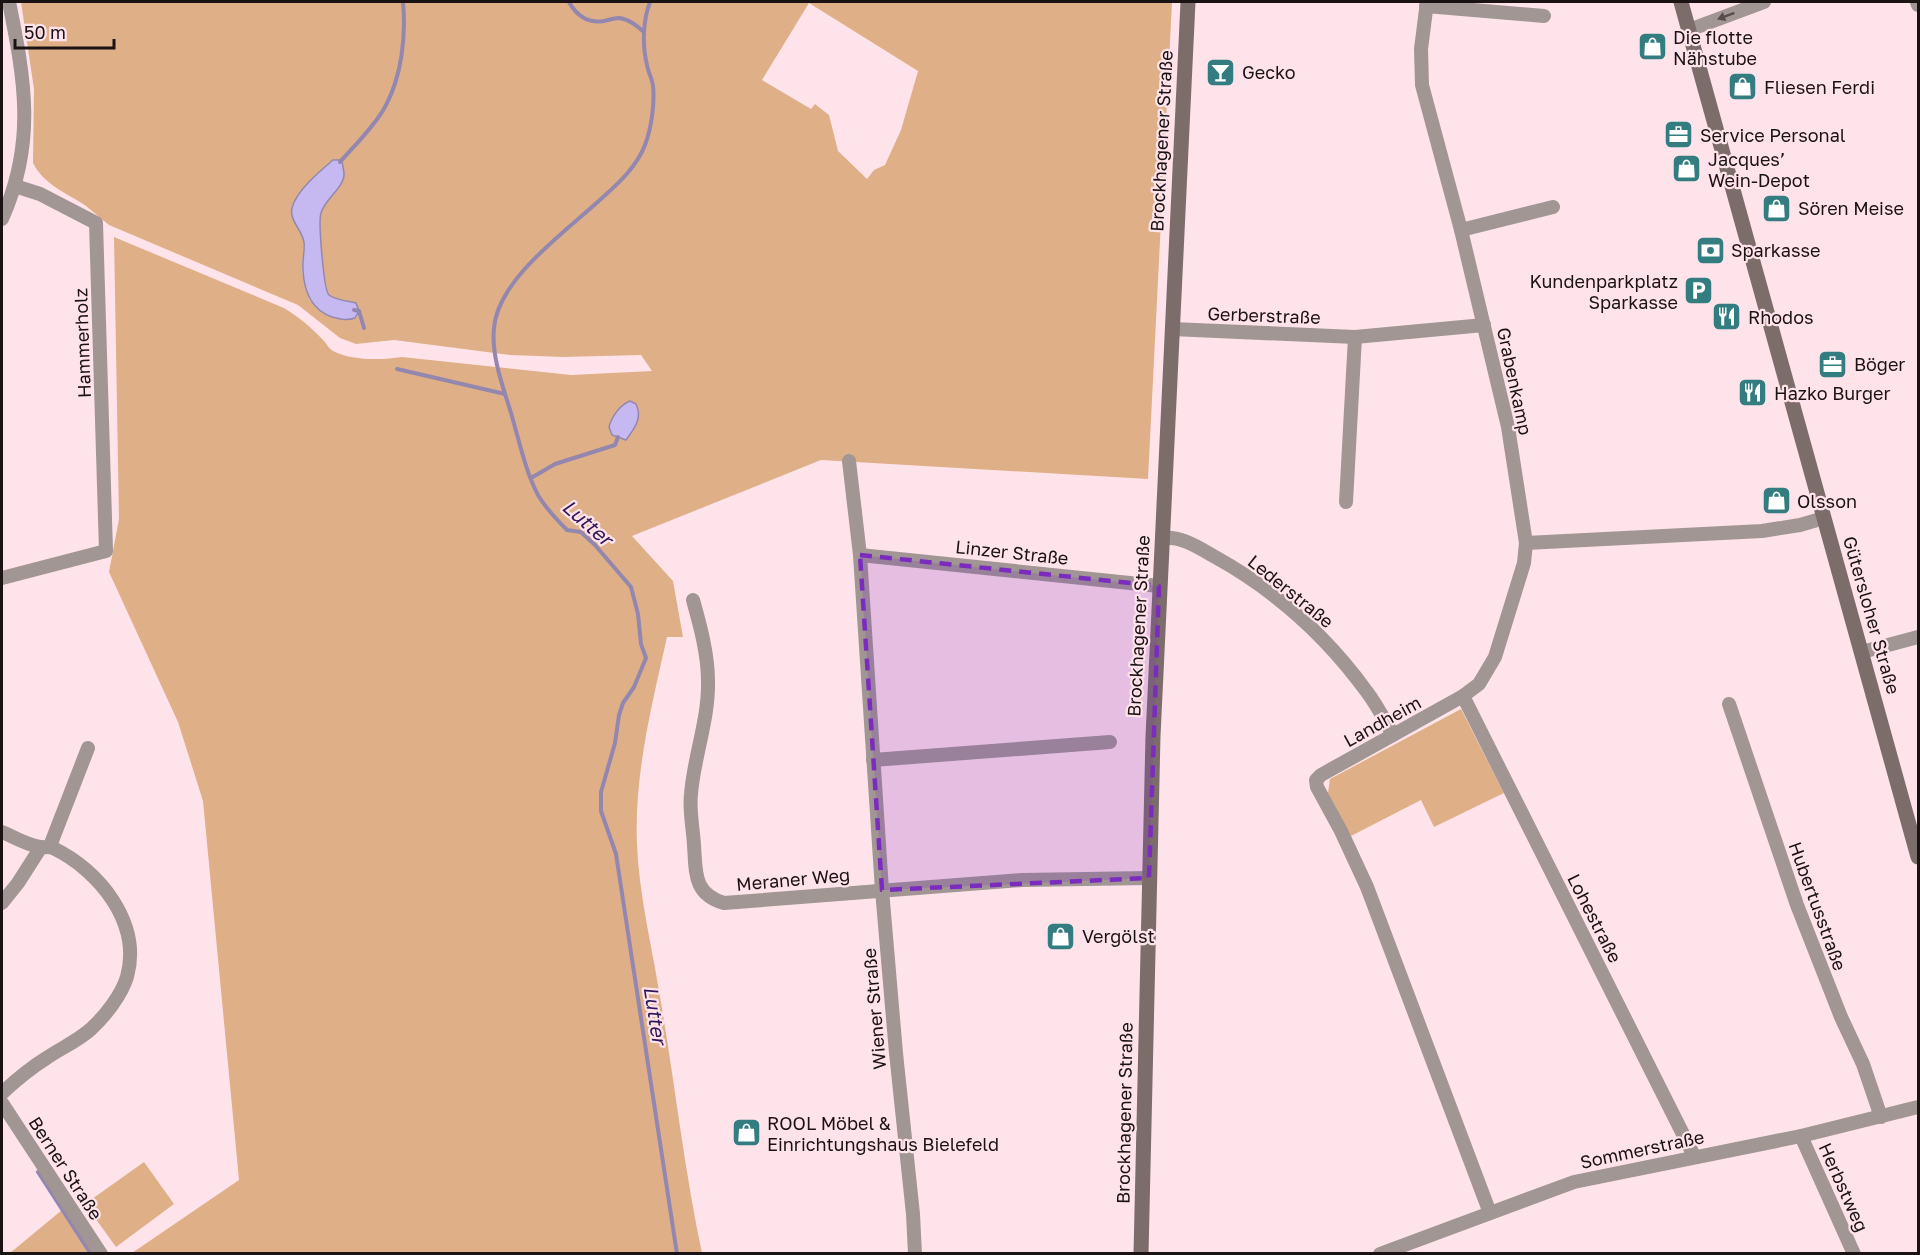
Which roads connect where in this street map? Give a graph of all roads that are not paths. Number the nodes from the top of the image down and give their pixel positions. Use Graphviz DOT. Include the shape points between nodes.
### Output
graph roads {
  1 [pos="9,2"];
  2 [pos="1188,2"];
  3 [pos="1681,2"];
  4 [pos="1764,2"];
  5 [pos="1426,4"];
  6 [pos="1544,16"];
  7 [pos="1689,30"];
  8 [pos="15,186"];
  9 [pos="1553,207"];
  10 [pos="2,219"];
  11 [pos="1461,230"];
  12 [pos="1484,325"];
  13 [pos="1172,329"];
  14 [pos="1355,336"];
  15 [pos="849,461"];
  16 [pos="1347,502"];
  17 [pos="1824,518"];
  18 [pos="1162,538"];
  19 [pos="1526,543"];
  20 [pos="860,555"];
  21 [pos="2,578"];
  22 [pos="1160,586"];
  23 [pos="693,600"];
  24 [pos="1918,636"];
  25 [pos="1862,652"];
  26 [pos="1463,696"];
  27 [pos="1729,704"];
  28 [pos="1393,735"];
  29 [pos="1110,742"];
  30 [pos="88,748"];
  31 [pos="873,760"];
  32 [pos="2,832"];
  33 [pos="45,847"];
  34 [pos="1918,857"];
  35 [pos="1149,878"];
  36 [pos="882,890"];
  37 [pos="2,903"];
  38 [pos="2,1093"];
  39 [pos="2,1103"];
  40 [pos="1918,1107"];
  41 [pos="1881,1117"];
  42 [pos="1801,1136"];
  43 [pos="1694,1156"];
  44 [pos="1490,1213"];
  45 [pos="101,1254"];
  46 [pos="915,1254"];
  47 [pos="1141,1254"];
  48 [pos="1380,1254"];
  49 [pos="1854,1254"];
  1 -- 8 [label="street" via="25,110 22,161"];
  2 -- 13 [label="main road, Brockhagener Straße"];
  3 -- 7 [label="main road, Gütersloher Straße"];
  4 -- 7 [label="street, one-way"];
  5 -- 6 [label="street, Grabenkamp"];
  5 -- 11 [label="street, Grabenkamp" via="1422,85"];
  7 -- 17 [label="main road, Gütersloher Straße"];
  8 -- 10 [label="street"];
  8 -- 21 [label="street, Hammerholz" via="40,194 96,223 106,551"];
  9 -- 11 [label="street"];
  11 -- 12 [label="street, Grabenkamp"];
  12 -- 14 [label="street, Gerberstraße"];
  12 -- 19 [label="street, Grabenkamp" via="1508,427"];
  13 -- 14 [label="street, Gerberstraße"];
  13 -- 18 [label="main road, Brockhagener Straße"];
  14 -- 16 [label="street"];
  15 -- 20 [label="street, Wiener Straße"];
  17 -- 19 [label="street" via="1762,531"];
  17 -- 25 [label="main road, Gütersloher Straße"];
  18 -- 22 [label="main road, Brockhagener Straße"];
  18 -- 28 [label="street, Lederstraße" via="1185,540 1238,570 1302,618 1368,693"];
  19 -- 26 [label="street, Landheim" via="1524,563 1495,657 1479,684"];
  20 -- 22 [label="street, Linzer Straße"];
  20 -- 31 [label="street, Wiener Straße"];
  22 -- 35 [label="main road, Brockhagener Straße"];
  23 -- 36 [label="street, Meraner Weg" via="708,681 704,726 690,796 696,880 713,900 724,903"];
  24 -- 25 [label="street"];
  25 -- 34 [label="main road, Gütersloher Straße"];
  26 -- 28 [label="street, Landheim"];
  26 -- 43 [label="street, Lohestraße"];
  27 -- 41 [label="street, Hubertusstraße" via="1797,905"];
  28 -- 44 [label="street, Landheim" via="1321,775 1316,780 1317,787 1367,887"];
  29 -- 31 [label="street"];
  30 -- 33 [label="street"];
  31 -- 36 [label="street, Wiener Straße"];
  32 -- 33 [label="street"];
  33 -- 37 [label="street"];
  33 -- 38 [label="street" via="92,875 117,907 130,948 127,977 103,1017 88,1031"];
  35 -- 36 [label="street, Meraner Weg" via="1022,880"];
  35 -- 47 [label="main road, Brockhagener Straße"];
  36 -- 46 [label="street, Wiener Straße"];
  39 -- 45 [label="street, Berner Straße"];
  40 -- 41 [label="street, Sommerstraße"];
  41 -- 42 [label="street, Sommerstraße"];
  42 -- 43 [label="street, Sommerstraße"];
  42 -- 49 [label="street, Herbstweg"];
  43 -- 44 [label="street, Sommerstraße" via="1574,1182"];
  44 -- 48 [label="street, Sommerstraße"];
}
